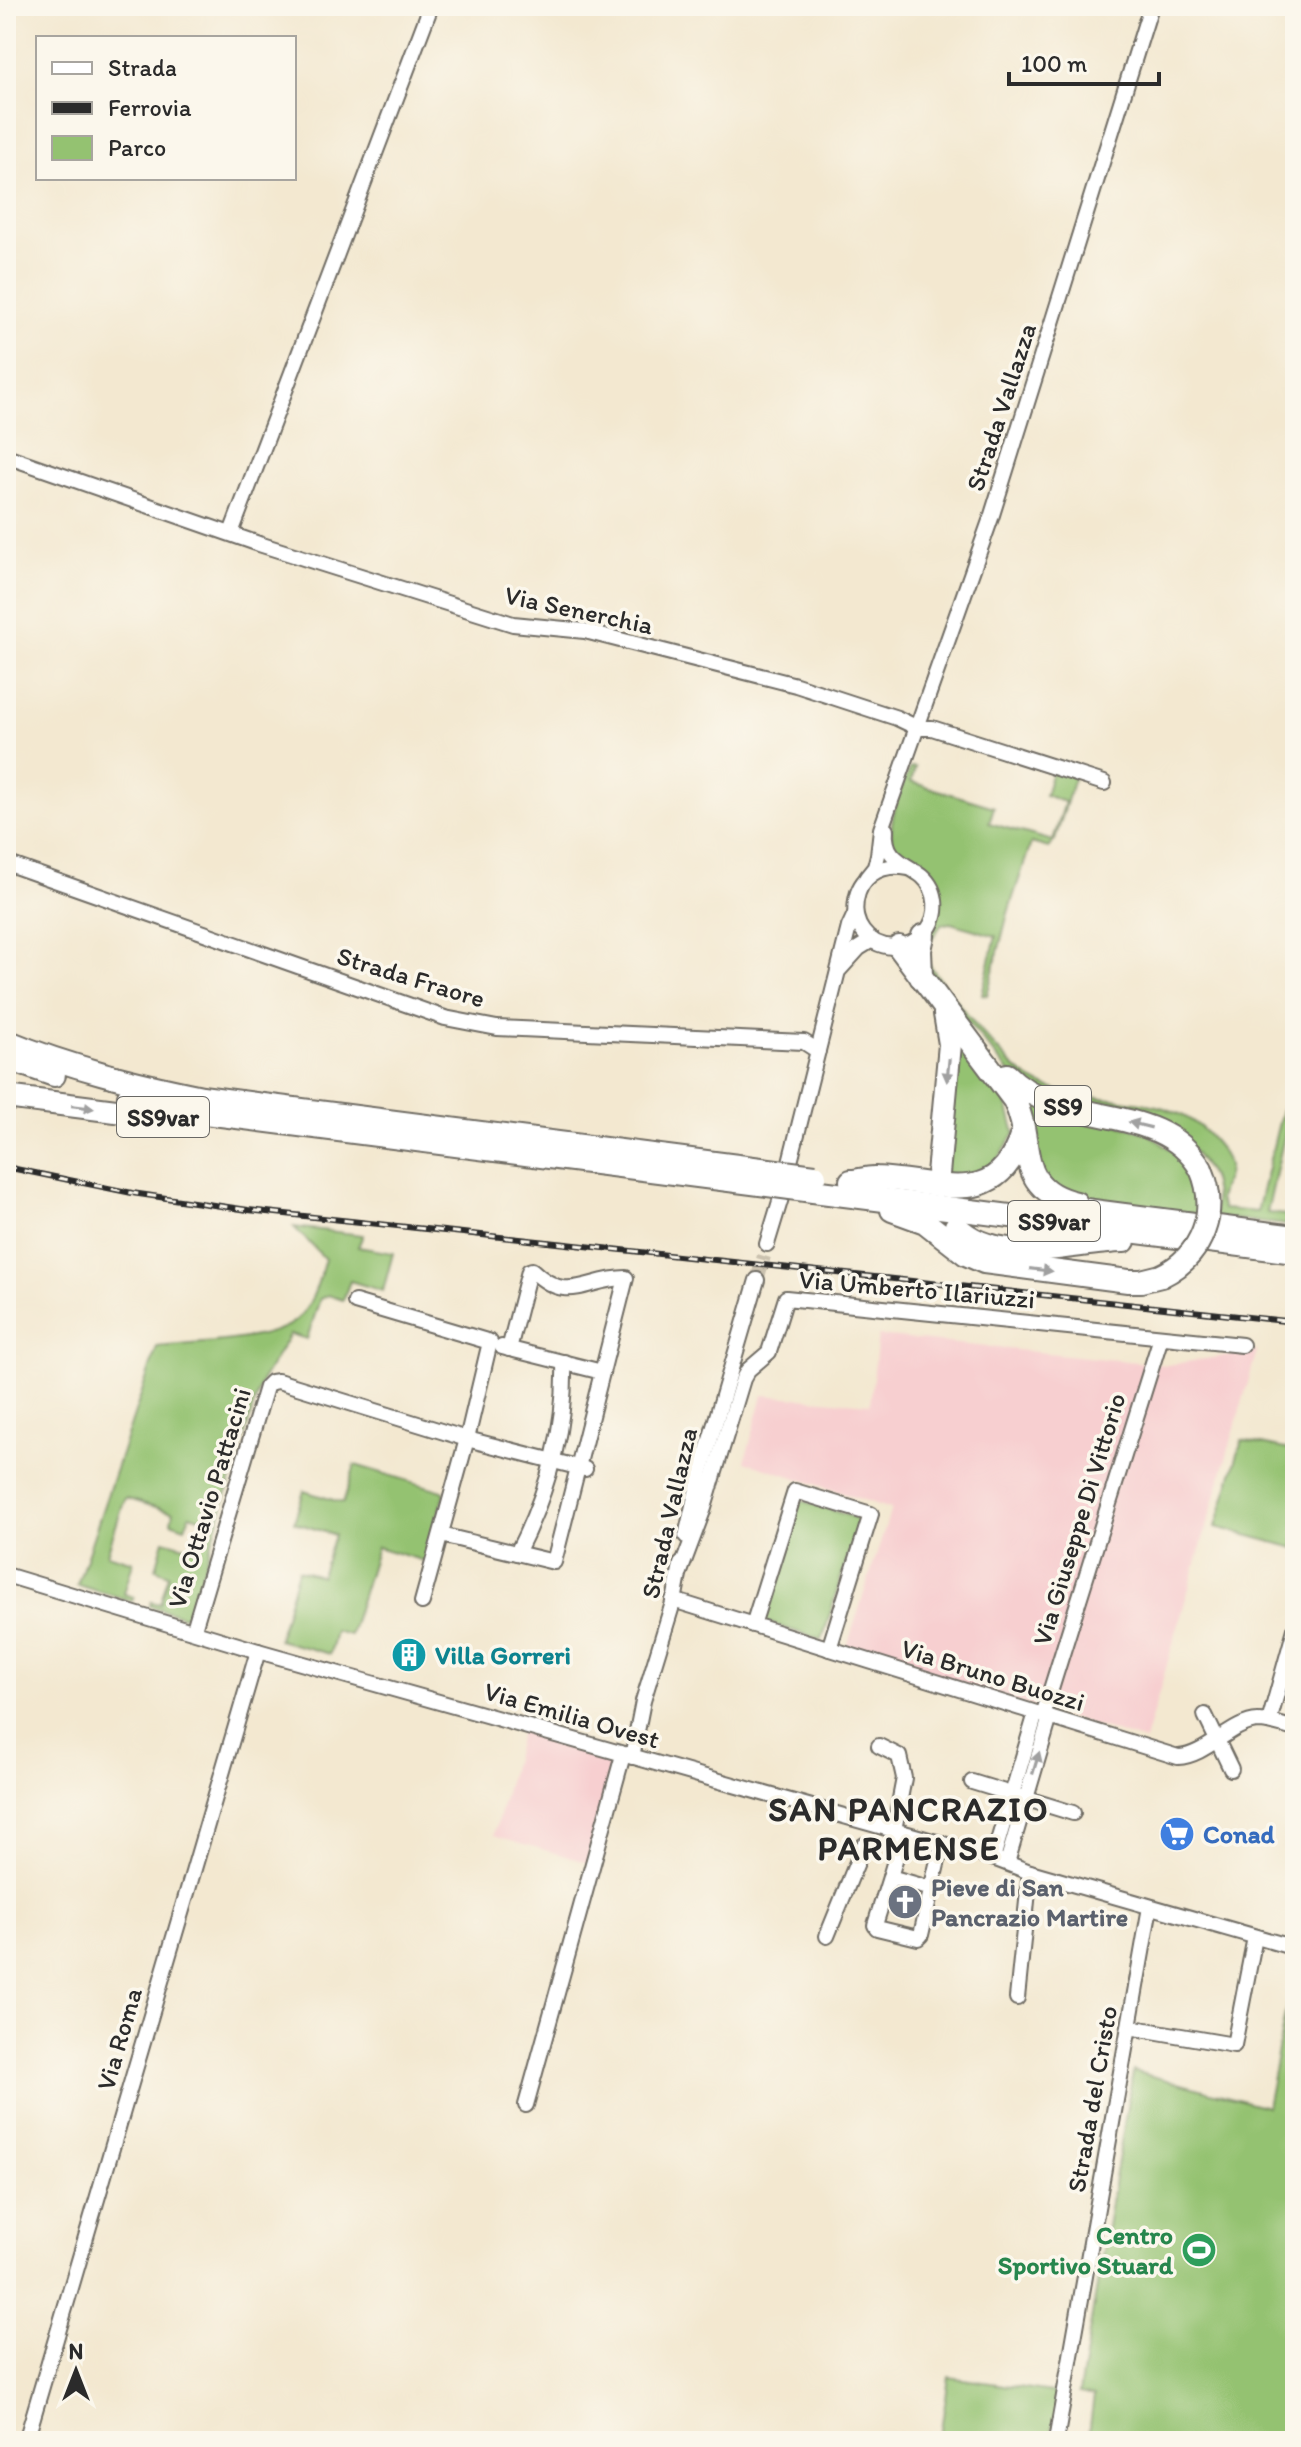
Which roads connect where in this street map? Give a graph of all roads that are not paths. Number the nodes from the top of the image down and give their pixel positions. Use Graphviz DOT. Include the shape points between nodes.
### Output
graph roads {
  1 [pos="431,6"];
  2 [pos="1151,6"];
  3 [pos="6,456"];
  4 [pos="231,533"];
  5 [pos="918,728"];
  6 [pos="1104,783"];
  7 [pos="886,818"];
  8 [pos="6,863"];
  9 [pos="908,868"];
  10 [pos="867,877"];
  11 [pos="855,914"];
  12 [pos="923,936"];
  13 [pos="872,940"];
  14 [pos="899,947"];
  15 [pos="840,969"];
  16 [pos="933,993"];
  17 [pos="6,1041"];
  18 [pos="818,1051"];
  19 [pos="6,1058"];
  20 [pos="6,1097"];
  21 [pos="320,1129"];
  22 [pos="1022,1133"];
  23 [pos="790,1162"];
  24 [pos="938,1174"];
  25 [pos="760,1176"];
  26 [pos="851,1181"];
  27 [pos="814,1183"];
  28 [pos="781,1198"];
  29 [pos="956,1226"];
  30 [pos="1230,1228"];
  31 [pos="1176,1237"];
  32 [pos="1295,1237"];
  33 [pos="765,1250"];
  34 [pos="1295,1252"];
  35 [pos="757,1280"];
  36 [pos="355,1302"];
  37 [pos="1161,1337"];
  38 [pos="490,1344"];
  39 [pos="1242,1345"];
  40 [pos="509,1349"];
  41 [pos="564,1362"];
  42 [pos="602,1372"];
  43 [pos="467,1439"];
  44 [pos="552,1460"];
  45 [pos="582,1468"];
  46 [pos="441,1535"];
  47 [pos="517,1553"];
  48 [pos="680,1572"];
  49 [pos="6,1575"];
  50 [pos="673,1600"];
  51 [pos="422,1602"];
  52 [pos="753,1625"];
  53 [pos="194,1629"];
  54 [pos="1295,1629"];
  55 [pos="829,1649"];
  56 [pos="258,1651"];
  57 [pos="1288,1675"];
  58 [pos="1043,1715"];
  59 [pos="1205,1715"];
  60 [pos="1269,1722"];
  61 [pos="1295,1729"];
  62 [pos="1218,1740"];
  63 [pos="879,1746"];
  64 [pos="628,1756"];
  65 [pos="1231,1769"];
  66 [pos="972,1782"];
  67 [pos="1018,1796"];
  68 [pos="1073,1813"];
  69 [pos="898,1832"];
  70 [pos="942,1844"];
  71 [pos="864,1845"];
  72 [pos="1000,1861"];
  73 [pos="1030,1872"];
  74 [pos="890,1877"];
  75 [pos="932,1885"];
  76 [pos="1150,1907"];
  77 [pos="827,1936"];
  78 [pos="1255,1937"];
  79 [pos="1295,1948"];
  80 [pos="1017,1998"];
  81 [pos="1129,2027"];
  82 [pos="526,2105"];
  83 [pos="26,2441"];
  84 [pos="1056,2441"];
  1 -- 4 [label="street"];
  2 -- 5 [label="street, Strada Vallazza" via="995,505"];
  3 -- 4 [label="street, Via Senerchia"];
  4 -- 5 [label="street, Via Senerchia" via="513,624 585,631 796,685"];
  5 -- 6 [label="street, Via Senerchia"];
  5 -- 7 [label="street, Strada Vallazza"];
  7 -- 9 [label="street" via="891,852"];
  7 -- 10 [label="street, Strada Vallazza" via="875,867"];
  8 -- 18 [label="street, Strada Fraore" via="445,1018 497,1028 804,1042"];
  9 -- 10 [label="street" via="886,867"];
  9 -- 12 [label="street" via="923,878 935,902 933,921"];
  10 -- 11 [label="street, Strada Vallazza" via="856,894"];
  11 -- 13 [label="street"];
  11 -- 15 [label="street, Strada Vallazza"];
  12 -- 14 [label="street"];
  12 -- 16 [label="highway, SS9" via="920,950"];
  13 -- 14 [label="street"];
  13 -- 15 [label="street"];
  14 -- 16 [label="highway, SS9"];
  15 -- 18 [label="street, Strada Vallazza"];
  16 -- 22 [label="highway, SS9" via="1011,1095"];
  16 -- 24 [label="highway, SS9, one-way" via="950,1038"];
  27 -- 16 [label="highway, SS9, one-way, bridge" via="914,1217 966,1254 991,1263 1128,1281 1161,1276 1186,1259 1204,1232 1209,1198 1201,1169 1183,1146 1159,1131 1056,1105 1026,1091"];
  17 -- 25 [label="highway" via="129,1082 202,1097"];
  18 -- 23 [label="street, Strada Vallazza"];
  19 -- 21 [label="highway" via="180,1110"];
  20 -- 21 [label="highway, SS9var, one-way" via="257,1129"];
  21 -- 25 [label="highway"];
  22 -- 26 [label="highway, SS9" via="1006,1168 979,1186 873,1177"];
  22 -- 30 [label="highway, SS9" via="1032,1174 1061,1198"];
  25 -- 27 [label="highway, SS9var, bridge"];
  26 -- 27 [label="highway, SS9var"];
  26 -- 30 [label="highway, SS9var"];
  27 -- 31 [label="highway, SS9var"];
  28 -- 33 [label="street"];
  29 -- 31 [label="highway" via="982,1244 1009,1250"];
  30 -- 32 [label="highway, SS9var"];
  31 -- 34 [label="highway, SS9var"];
  35 -- 48 [label="street, Strada Vallazza" via="698,1482"];
  36 -- 38 [label="street"];
  37 -- 39 [label="street, Via Umberto Ilariuzzi"];
  37 -- 48 [label="street, Via Umberto Ilariuzzi" via="786,1298 769,1352 743,1379"];
  37 -- 58 [label="street, Via Giuseppe Di Vittorio"];
  38 -- 40 [label="street"];
  38 -- 43 [label="street"];
  40 -- 41 [label="street"];
  40 -- 42 [label="street" via="529,1271 573,1289 626,1278"];
  41 -- 42 [label="street"];
  41 -- 44 [label="street"];
  42 -- 45 [label="street"];
  43 -- 44 [label="street"];
  43 -- 46 [label="street"];
  43 -- 53 [label="street, Via Ottavio Pattacini" via="271,1382"];
  44 -- 45 [label="street"];
  44 -- 47 [label="street"];
  45 -- 47 [label="street" via="554,1562"];
  46 -- 47 [label="street"];
  46 -- 51 [label="street"];
  48 -- 50 [label="street, Strada Vallazza"];
  49 -- 53 [label="street, Via Emilia Ovest"];
  50 -- 52 [label="street, Via Bruno Buozzi"];
  50 -- 64 [label="street, Strada Vallazza"];
  52 -- 55 [label="street, Via Bruno Buozzi"];
  52 -- 55 [label="street" via="795,1491 871,1514"];
  53 -- 56 [label="street, Via Emilia Ovest"];
  54 -- 57 [label="street"];
  55 -- 58 [label="street, Via Bruno Buozzi"];
  56 -- 64 [label="street, Via Emilia Ovest"];
  56 -- 83 [label="street, Via Roma"];
  57 -- 60 [label="street"];
  58 -- 62 [label="street, Via Bruno Buozzi" via="1178,1757"];
  58 -- 67 [label="street, Via Giuseppe Di Vittorio"];
  59 -- 62 [label="street"];
  60 -- 61 [label="street"];
  60 -- 62 [label="street, Via Bruno Buozzi" via="1254,1721"];
  62 -- 65 [label="street"];
  63 -- 69 [label="street" via="899,1756 903,1772"];
  64 -- 69 [label="street, Via Emilia Ovest"];
  64 -- 82 [label="street, Strada Vallazza" via="608,1805"];
  66 -- 67 [label="street"];
  67 -- 68 [label="street"];
  67 -- 72 [label="street, Via Giuseppe Di Vittorio"];
  69 -- 70 [label="street, Via Emilia Ovest"];
  69 -- 74 [label="street"];
  70 -- 72 [label="street, Via Emilia Ovest"];
  70 -- 75 [label="street"];
  71 -- 77 [label="street"];
  72 -- 73 [label="street, Via Emilia Ovest"];
  73 -- 76 [label="street, Via Emilia Ovest"];
  73 -- 80 [label="street"];
  74 -- 75 [label="street"];
  74 -- 75 [label="street" via="875,1925 918,1938"];
  76 -- 78 [label="street, Via Emilia Ovest"];
  76 -- 81 [label="street, Strada del Cristo"];
  78 -- 79 [label="street, Via Emilia Ovest"];
  78 -- 81 [label="street" via="1234,2045"];
  81 -- 84 [label="street, Strada del Cristo"];
}
